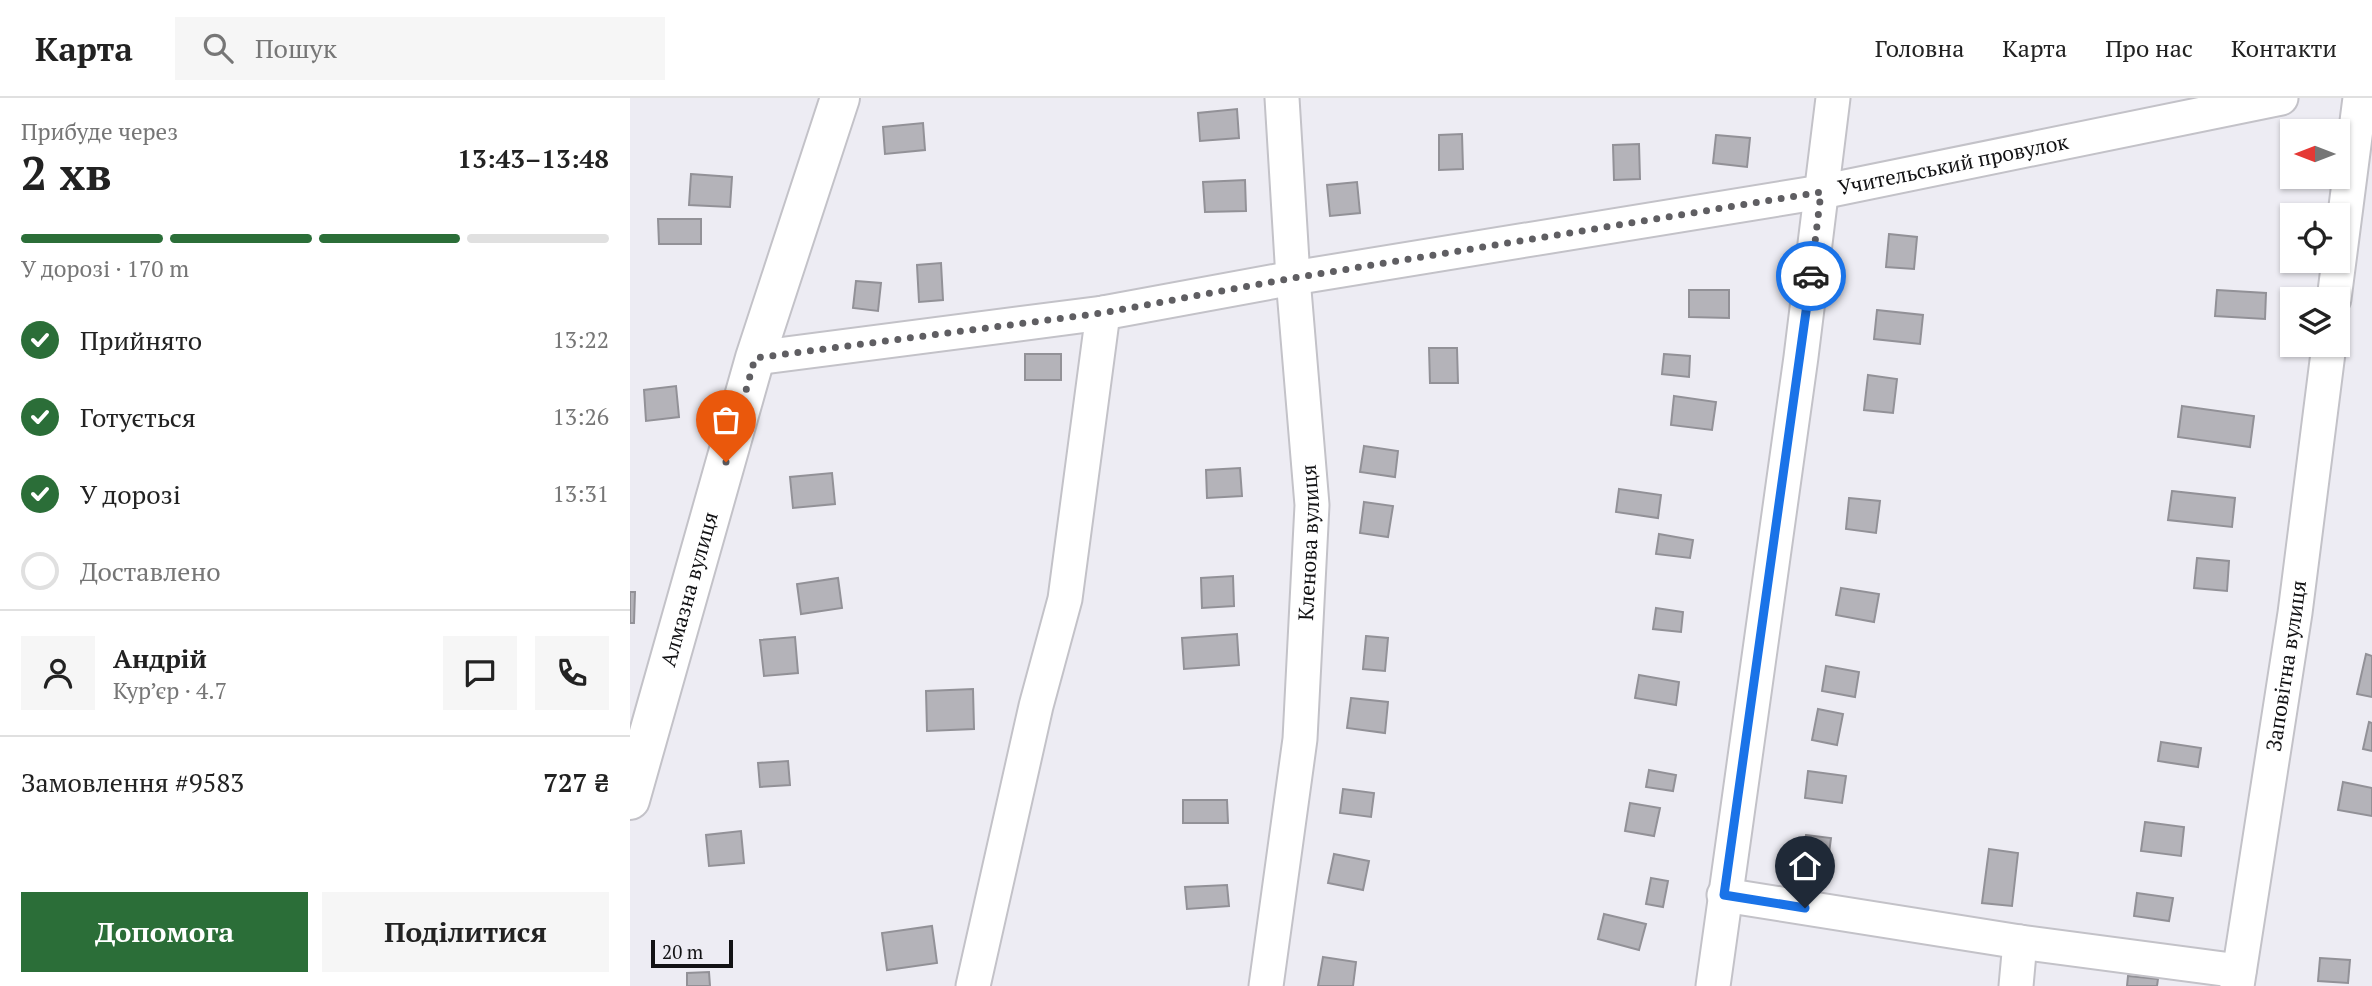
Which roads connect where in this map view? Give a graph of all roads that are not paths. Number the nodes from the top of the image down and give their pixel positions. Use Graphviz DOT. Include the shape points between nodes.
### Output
graph roads {
  1 [pos="840,98"];
  2 [pos="1282,98"];
  3 [pos="1833,98"];
  4 [pos="2281,98"];
  5 [pos="2360,98"];
  6 [pos="1821,192"];
  7 [pos="1293,278"];
  8 [pos="2336,287"];
  9 [pos="1102,313"];
  10 [pos="2327,357"];
  11 [pos="755,358"];
  12 [pos="630,800"];
  13 [pos="1724,895"];
  14 [pos="2020,942"];
  15 [pos="2238,978"];
  16 [pos="973,986"];
  17 [pos="1266,986"];
  18 [pos="1713,986"];
  19 [pos="2016,986"];
  1 -- 11 [label="main road, Алмазна вулиця"];
  2 -- 7 [label="street, Кленова вулиця"];
  3 -- 6 [label="street"];
  4 -- 6 [label="street, Учительський провулок"];
  5 -- 8 [label="street"];
  6 -- 7 [label="street, Учительський провулок"];
  6 -- 13 [label="street"];
  7 -- 9 [label="street, Учительський провулок"];
  7 -- 17 [label="street, Кленова вулиця" via="1312,505 1300,739"];
  9 -- 11 [label="street, Учительський провулок"];
  9 -- 16 [label="street" via="1065,599"];
  10 -- 15 [label="street, Заповітна вулиця" via="2295,613"];
  11 -- 12 [label="main road, Алмазна вулиця"];
  13 -- 14 [label="street"];
  13 -- 18 [label="street"];
  14 -- 15 [label="street"];
  14 -- 19 [label="street"];
}
